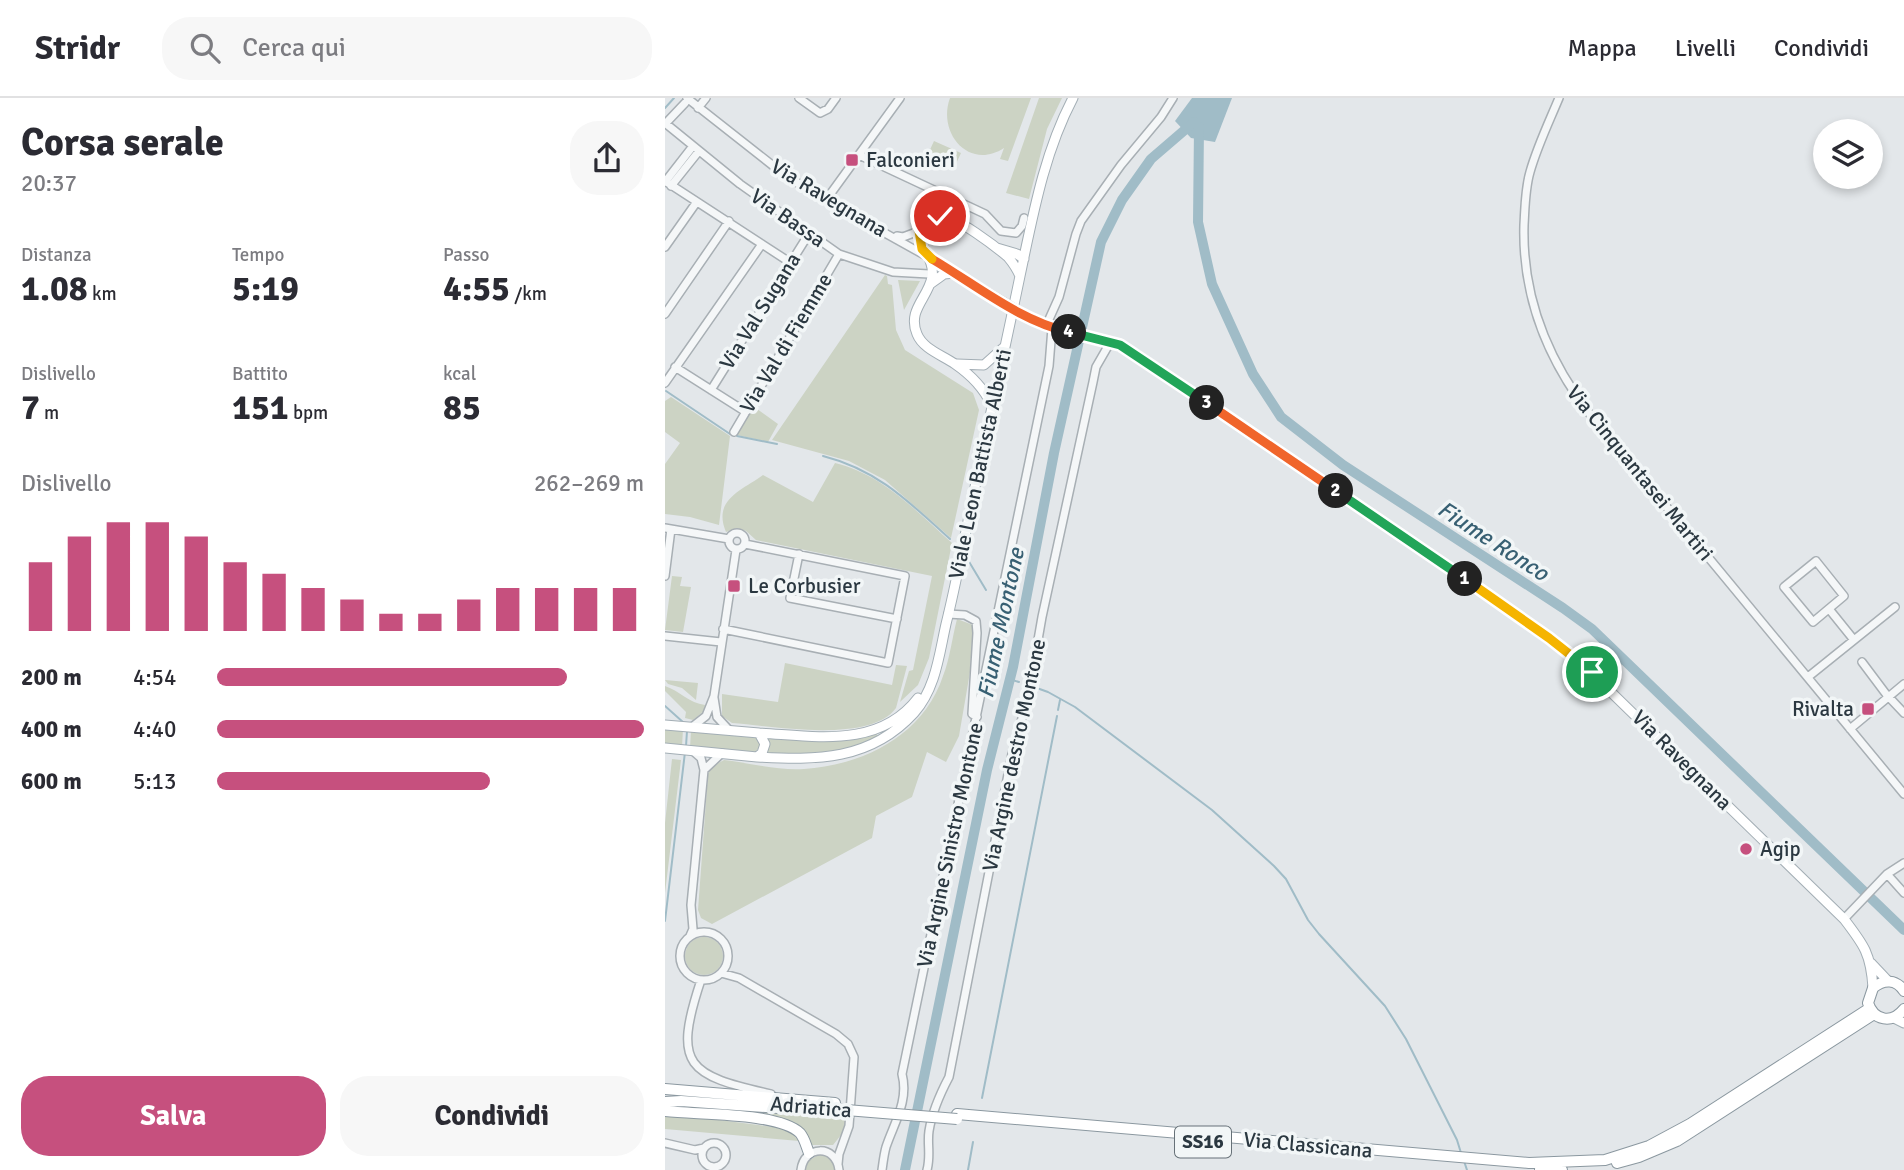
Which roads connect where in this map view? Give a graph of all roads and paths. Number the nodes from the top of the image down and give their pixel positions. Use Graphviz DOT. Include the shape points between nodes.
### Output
graph roads {
  1 [pos="706,98"];
  2 [pos="799,98"];
  3 [pos="836,98"];
  4 [pos="900,98"];
  5 [pos="1073,98"];
  6 [pos="1173,98"];
  7 [pos="1559,98"];
  8 [pos="686,100"];
  9 [pos="698,108"];
  10 [pos="665,123"];
  11 [pos="696,148"];
  12 [pos="859,155"];
  13 [pos="667,183"];
  14 [pos="827,200"];
  15 [pos="696,203"];
  16 [pos="1024,218"];
  17 [pos="729,222"];
  18 [pos="919,231"];
  19 [pos="810,232"];
  20 [pos="886,232"];
  21 [pos="1029,234"];
  22 [pos="762,244"];
  23 [pos="665,247"];
  24 [pos="1000,248"];
  25 [pos="839,254"];
  26 [pos="929,258"];
  27 [pos="1010,259"];
  28 [pos="1024,260"];
  29 [pos="790,263"];
  30 [pos="955,272"];
  31 [pos="1020,276"];
  32 [pos="929,279"];
  33 [pos="665,314"];
  34 [pos="1051,327"];
  35 [pos="1106,340"];
  36 [pos="1004,347"];
  37 [pos="955,364"];
  38 [pos="985,365"];
  39 [pos="675,367"];
  40 [pos="997,378"];
  41 [pos="665,383"];
  42 [pos="980,385"];
  43 [pos="711,390"];
  44 [pos="991,404"];
  45 [pos="746,412"];
  46 [pos="733,432"];
  47 [pos="668,528"];
  48 [pos="729,539"];
  49 [pos="745,544"];
  50 [pos="736,550"];
  51 [pos="799,554"];
  52 [pos="665,576"];
  53 [pos="1895,607"];
  54 [pos="1829,609"];
  55 [pos="948,614"];
  56 [pos="897,619"];
  57 [pos="723,629"];
  58 [pos="665,636"];
  59 [pos="1854,640"];
  60 [pos="721,642"];
  61 [pos="1862,662"];
  62 [pos="936,670"];
  63 [pos="1808,677"];
  64 [pos="1904,684"];
  65 [pos="714,696"];
  66 [pos="1889,697"];
  67 [pos="1904,713"];
  68 [pos="977,717"];
  69 [pos="665,725"];
  70 [pos="692,727"];
  71 [pos="1850,729"];
  72 [pos="730,731"];
  73 [pos="759,733"];
  74 [pos="665,748"];
  75 [pos="693,751"];
  76 [pos="722,753"];
  77 [pos="757,757"];
  78 [pos="704,770"];
  79 [pos="1904,794"];
  80 [pos="1904,863"];
  81 [pos="1886,876"];
  82 [pos="1904,893"];
  83 [pos="1846,916"];
  84 [pos="694,919"];
  85 [pos="705,932"];
  86 [pos="690,936"];
  87 [pos="727,963"];
  88 [pos="1871,963"];
  89 [pos="720,973"];
  90 [pos="739,978"];
  91 [pos="701,980"];
  92 [pos="1888,981"];
  93 [pos="1873,988"];
  94 [pos="1903,988"];
  95 [pos="1904,1010"];
  96 [pos="1872,1011"];
  97 [pos="1899,1021"];
  98 [pos="665,1089"];
  99 [pos="665,1094"];
  100 [pos="795,1100"];
  101 [pos="665,1102"];
  102 [pos="834,1106"];
  103 [pos="806,1107"];
  104 [pos="665,1111"];
  105 [pos="957,1116"];
  106 [pos="847,1134"];
  107 [pos="665,1143"];
  108 [pos="827,1151"];
  109 [pos="703,1153"];
  110 [pos="809,1153"];
  111 [pos="1477,1162"];
  112 [pos="839,1167"];
  113 [pos="714,1168"];
  114 [pos="801,1170"];
  115 [pos="881,1170"];
  116 [pos="927,1170"];
  117 [pos="1562,1170"];
  118 [pos="1575,1170"];
  1 -- 9 [label="street"];
  2 -- 3 [label="street" via="820,113"];
  4 -- 12 [label="street"];
  5 -- 21 [label="main road, Viale Leon Battista Alberti" via="1044,169"];
  6 -- 34 [label="street, Via Argine Sinistro Montone" via="1081,221"];
  7 -- 63 [label="street, Via Cinquantasei Martiri" via="1529,175 1525,210 1527,280 1543,338 1588,413"];
  8 -- 9 [label="street, Via Ravegnana"];
  8 -- 10 [label="street"];
  9 -- 14 [label="street, Via Ravegnana" via="781,172"];
  10 -- 11 [label="street, Via Bassa"];
  11 -- 13 [label="street"];
  11 -- 19 [label="street, Via Bassa"];
  12 -- 14 [label="street"];
  12 -- 16 [label="street" via="985,214 1001,231 1016,233"];
  13 -- 15 [label="street"];
  14 -- 20 [label="street, Via Ravegnana"];
  15 -- 17 [label="street"];
  15 -- 23 [label="street"];
  17 -- 22 [label="street"];
  17 -- 33 [label="street"];
  18 -- 20 [label="street" via="903,237"];
  18 -- 24 [label="main road" via="933,217 946,216"];
  18 -- 26 [label="main road"];
  19 -- 25 [label="street, Via Bassa"];
  19 -- 29 [label="street, Via Val Sugana"];
  20 -- 26 [label="street, Via Ravegnana"];
  21 -- 24 [label="main road" via="1018,244"];
  21 -- 28 [label="main road, Viale Leon Battista Alberti"];
  22 -- 29 [label="street"];
  22 -- 39 [label="street"];
  24 -- 27 [label="main road"];
  24 -- 28 [label="main road"];
  25 -- 32 [label="street, Via Bassa"];
  25 -- 45 [label="street, Via Val di Fiemme"];
  26 -- 30 [label="main road, Via Ravegnana"];
  26 -- 32 [label="main road"];
  27 -- 28 [label="main road"];
  27 -- 31 [label="main road"];
  28 -- 31 [label="main road, Viale Leon Battista Alberti"];
  29 -- 43 [label="street, Via Val Sugana"];
  30 -- 32 [label="main road"];
  30 -- 34 [label="main road, Via Ravegnana, bridge"];
  31 -- 36 [label="main road, Viale Leon Battista Alberti"];
  32 -- 37 [label="main road" via="916,309 916,333"];
  34 -- 35 [label="main road, Via Ravegnana"];
  34 -- 68 [label="street, Via Argine Sinistro Montone" via="1049,366"];
  35 -- 83 [label="main road, Via Ravegnana" via="1137,355 1292,460 1578,660"];
  35 -- 116 [label="street, Via Argine destro Montone" via="1096,367 1028,697 1012,754 949,1077 928,1132 931,1155"];
  36 -- 38 [label="main road"];
  36 -- 40 [label="main road, Viale Leon Battista Alberti"];
  37 -- 38 [label="main road"];
  37 -- 42 [label="main road"];
  38 -- 40 [label="main road"];
  39 -- 41 [label="street"];
  39 -- 43 [label="street"];
  40 -- 42 [label="main road"];
  40 -- 44 [label="main road, Viale Leon Battista Alberti"];
  42 -- 44 [label="main road"];
  43 -- 45 [label="street"];
  44 -- 55 [label="main road, Viale Leon Battista Alberti"];
  45 -- 46 [label="street, Via Val di Fiemme"];
  47 -- 48 [label="street"];
  47 -- 52 [label="street"];
  48 -- 49 [label="street" via="739,533"];
  48 -- 50 [label="street"];
  49 -- 50 [label="street"];
  49 -- 51 [label="street"];
  50 -- 57 [label="street"];
  51 -- 56 [label="street" via="905,576"];
  51 -- 56 [label="street" via="790,598"];
  53 -- 59 [label="street"];
  54 -- 54 [label="street" via="1844,596 1815,561 1784,587 1813,622"];
  54 -- 59 [label="street"];
  55 -- 62 [label="main road, Viale Leon Battista Alberti"];
  55 -- 68 [label="street" via="976,621 972,714"];
  56 -- 57 [label="street" via="888,663"];
  57 -- 60 [label="street"];
  58 -- 60 [label="street"];
  59 -- 63 [label="street"];
  60 -- 65 [label="street"];
  61 -- 66 [label="street"];
  62 -- 73 [label="main road, Viale Leon Battista Alberti" via="900,717 869,733 833,737"];
  62 -- 77 [label="main road, Viale Leon Battista Alberti" via="915,712 876,742 852,753 823,758"];
  63 -- 71 [label="street, Via Cinquantasei Martiri"];
  64 -- 66 [label="street"];
  65 -- 70 [label="street" via="706,716"];
  65 -- 72 [label="street" via="717,717"];
  66 -- 67 [label="street"];
  66 -- 71 [label="street"];
  68 -- 115 [label="street, Via Argine Sinistro Montone" via="902,1074 898,1122"];
  69 -- 70 [label="main road"];
  70 -- 72 [label="main road, Viale Leon Battista Alberti"];
  71 -- 79 [label="street, Via Cinquantasei Martiri"];
  72 -- 73 [label="main road, Viale Leon Battista Alberti"];
  73 -- 77 [label="main road" via="765,744"];
  74 -- 75 [label="main road"];
  75 -- 76 [label="main road, Viale Leon Battista Alberti"];
  75 -- 78 [label="street"];
  76 -- 77 [label="main road, Viale Leon Battista Alberti"];
  76 -- 78 [label="street"];
  78 -- 84 [label="street" via="691,905"];
  80 -- 81 [label="street"];
  81 -- 82 [label="street"];
  81 -- 83 [label="street"];
  83 -- 88 [label="main road, Via Ravegnana"];
  84 -- 85 [label="street"];
  84 -- 86 [label="street"];
  85 -- 86 [label="street"];
  85 -- 87 [label="street" via="725,945"];
  86 -- 91 [label="street" via="681,948 680,962 688,974"];
  87 -- 89 [label="street"];
  87 -- 90 [label="street"];
  88 -- 92 [label="main road, Via Ravegnana"];
  88 -- 93 [label="main road, Via Ravegnana"];
  89 -- 90 [label="street"];
  89 -- 91 [label="street"];
  90 -- 106 [label="street" via="848,1044 855,1057"];
  91 -- 100 [label="street, SS16" via="687,1040 697,1068 738,1087"];
  92 -- 93 [label="highway"];
  92 -- 94 [label="highway"];
  93 -- 96 [label="highway" via="1868,997"];
  95 -- 97 [label="highway"];
  96 -- 97 [label="highway"];
  96 -- 111 [label="highway, Via Classicana / SS16" via="1649,1146 1578,1163"];
  96 -- 118 [label="highway" via="1677,1141 1639,1157"];
  98 -- 100 [label="highway, Adriatica / SS16"];
  99 -- 103 [label="highway, Adriatica / SS16"];
  100 -- 102 [label="highway, Adriatica / SS16"];
  101 -- 103 [label="highway"];
  102 -- 103 [label="highway, Adriatica / SS16"];
  102 -- 105 [label="highway, Adriatica / SS16, bridge"];
  104 -- 110 [label="highway" via="777,1122 799,1133"];
  105 -- 111 [label="highway, Via Classicana / SS16"];
  106 -- 108 [label="street"];
  106 -- 112 [label="street"];
  107 -- 109 [label="street"];
  108 -- 110 [label="street"];
  108 -- 112 [label="street"];
  109 -- 113 [label="street"];
  109 -- 113 [label="street" via="714,1143 725,1149 726,1157"];
  110 -- 114 [label="street"];
  111 -- 117 [label="highway, Via Classicana / SS16"];
}
